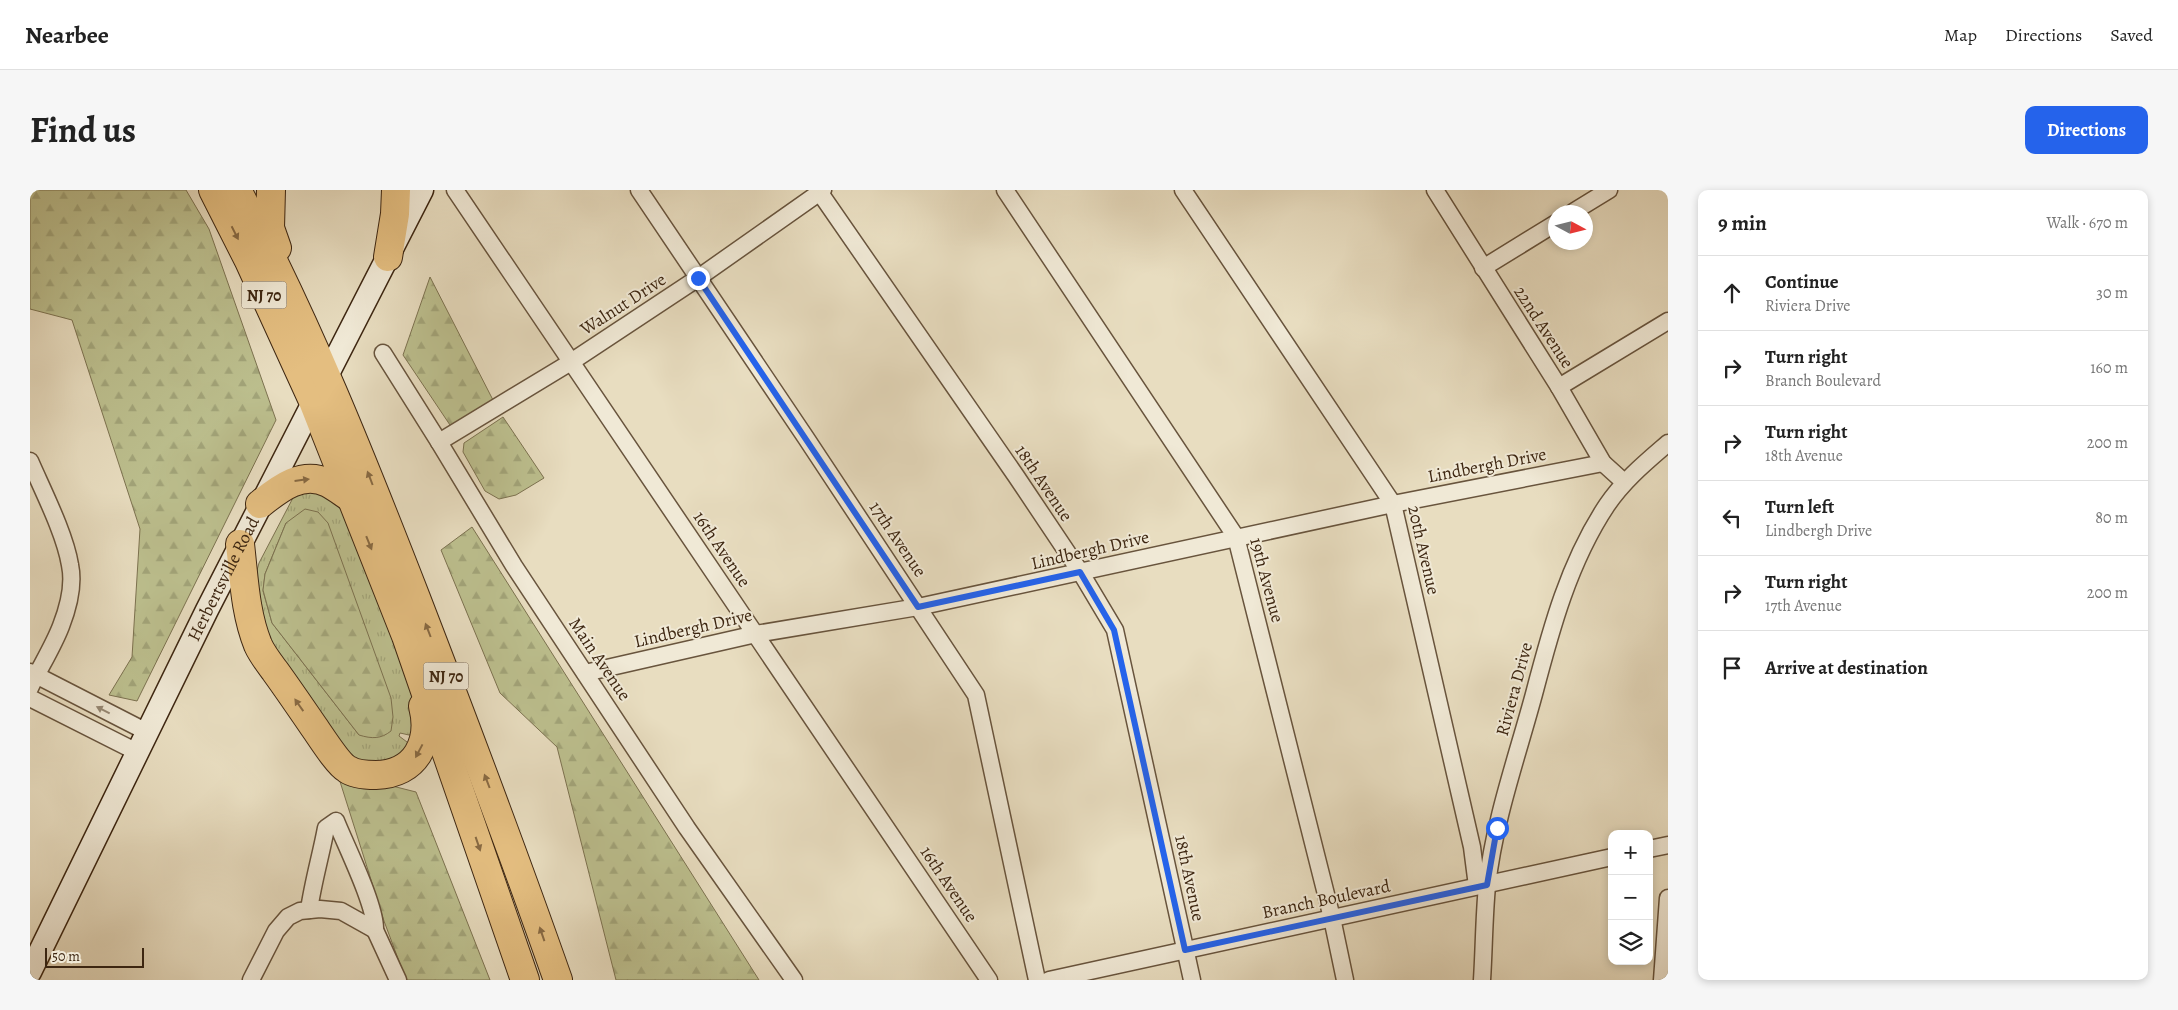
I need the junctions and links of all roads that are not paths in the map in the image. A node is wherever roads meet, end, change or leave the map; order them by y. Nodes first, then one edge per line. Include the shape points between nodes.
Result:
1 (213, 190) edge
2 (236, 190) edge
3 (271, 190) edge
4 (396, 190) edge
5 (422, 190) edge
6 (455, 190) edge
7 (639, 190) edge
8 (1005, 190) edge
9 (1183, 190) edge
10 (1435, 190) edge
11 (1609, 190) edge
12 (820, 191) edge
13 (1584, 205) edge
14 (1548, 228) edge
15 (388, 257) junction
16 (1482, 268) junction
17 (698, 278) junction
18 (1668, 321) edge
19 (307, 334) junction
20 (383, 353) dead end
21 (571, 362) junction
22 (327, 374) junction
23 (1559, 387) junction
24 (313, 401) junction
25 (440, 442) junction
26 (1668, 443) edge
27 (30, 461) edge
28 (1603, 463) junction
29 (1624, 482) junction
30 (351, 498) junction
31 (260, 504) junction
32 (1393, 504) junction
33 (1236, 537) junction
34 (240, 544) junction
35 (1080, 572) junction
36 (918, 607) junction
37 (756, 634) junction
38 (406, 636) junction
39 (585, 673) junction
40 (32, 678) edge
41 (30, 698) edge
42 (142, 742) junction
43 (1668, 845) edge
44 (1653, 848) edge
45 (1608, 858) edge
46 (1482, 886) junction
47 (1668, 898) edge
48 (309, 910) junction
49 (1332, 918) junction
50 (375, 930) junction
51 (1185, 950) junction
52 (30, 972) edge
53 (251, 980) edge
54 (398, 980) edge
55 (526, 980) edge
56 (558, 980) edge
57 (794, 980) edge
58 (989, 980) edge
59 (1037, 980) edge
60 (1048, 980) edge
61 (1192, 980) edge
62 (1345, 980) edge
63 (1482, 980) edge
64 (1662, 980) edge

1 -> 24 highway, NJ 70
2 - 19 highway, NJ 70
3 - 19 highway via 270,228
4 - 15 highway
5 - 15 main road, Herbertsville Road
6 - 21 street, 16th Avenue
7 - 17 street, 17th Avenue
8 - 33 street, 19th Avenue
9 - 32 street, 20th Avenue
10 - 16 street, 22nd Avenue
11 - 13 street
12 - 17 street, Walnut Drive
12 - 35 street, 18th Avenue
14 - 16 street
15 - 22 main road, Herbertsville Road
16 - 23 street, 22nd Avenue
17 - 21 street, Walnut Drive
17 - 36 street, 17th Avenue
18 - 23 street
19 - 22 highway, NJ 70
20 - 25 street, Main Avenue
21 - 25 street, Walnut Drive
21 - 37 street, 16th Avenue
22 - 24 main road, Herbertsville Road
56 -> 22 highway, NJ 70 via 503,823
23 - 28 street, 22nd Avenue
24 - 30 highway, NJ 70
24 - 31 main road, Herbertsville Road
25 - 39 street, Main Avenue via 514,566
26 - 29 street, Riviera Drive
27 - 40 street via 62,538 71,581 61,627
28 - 29 street, 22nd Avenue
28 - 32 street, Lindbergh Drive
29 - 46 street, Riviera Drive via 1588,536 1567,582 1549,637
31 -> 30 highway via 281,487 294,481 312,479 326,482
30 -> 38 highway, NJ 70
31 - 34 main road, Herbertsville Road
32 - 33 street, Lindbergh Drive
32 - 46 street, 20th Avenue
33 - 35 street, Lindbergh Drive
33 - 49 street, 19th Avenue
38 -> 34 highway via 426,715 422,748 407,766 390,774 368,776 346,769 259,647 245,595
34 - 42 main road, Herbertsville Road
35 - 36 street, Lindbergh Drive
35 - 51 street, 18th Avenue via 1114,630
36 - 37 street, Lindbergh Drive
36 - 59 street, 17th Avenue via 976,695
37 - 39 street, Lindbergh Drive
37 - 58 street, 16th Avenue
38 -> 55 highway, NJ 70
39 - 57 street, Main Avenue
42 -> 40 street
41 - 42 street
42 - 52 main road, Herbertsville Road
43 - 44 street
45 - 46 street, Branch Boulevard
46 - 49 street, Branch Boulevard
46 - 63 street, Riviera Drive
47 - 64 street
48 - 50 street via 341,911
48 - 50 street via 314,876 331,824 368,898
48 - 53 street via 288,917 276,931
49 - 51 street, Branch Boulevard
49 - 62 street, 19th Avenue
50 - 54 street
51 - 60 street, Branch Boulevard
51 - 61 street, 18th Avenue

